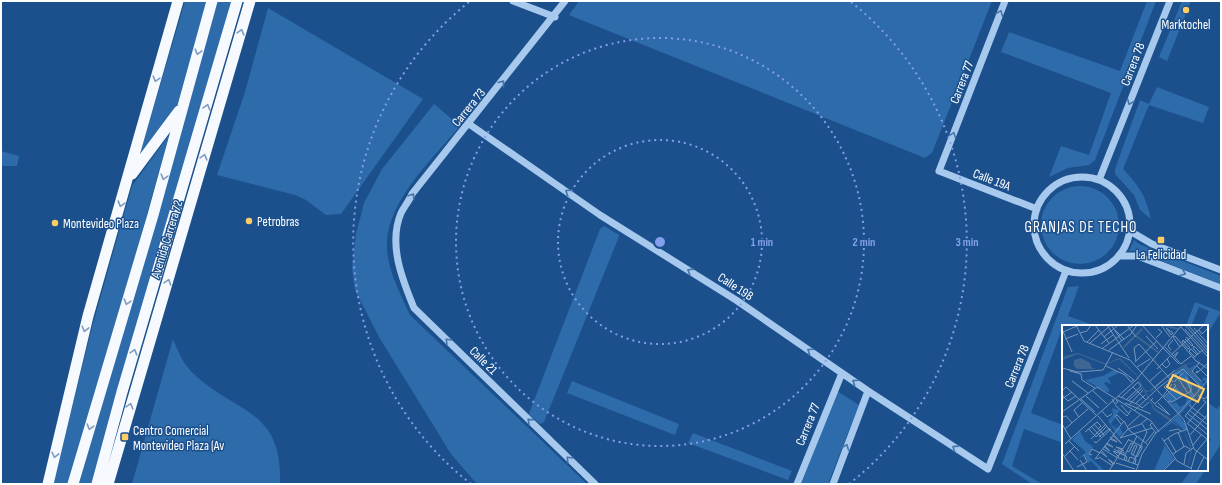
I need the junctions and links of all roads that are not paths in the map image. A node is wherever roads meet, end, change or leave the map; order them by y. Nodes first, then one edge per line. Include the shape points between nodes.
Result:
1 (178, 1) edge
2 (212, 1) edge
3 (237, 1) edge
4 (250, 1) edge
5 (513, 1) edge
6 (565, 1) edge
7 (1004, 1) edge
8 (1170, 1) edge
9 (555, 16) junction
10 (183, 106) junction
11 (469, 124) junction
12 (939, 171) joint
13 (128, 179) junction
14 (1099, 180) junction
15 (1037, 209) junction
16 (396, 231) joint
17 (1130, 231) junction
18 (1119, 256) junction
19 (1221, 270) edge
20 (1066, 271) junction
21 (1221, 288) edge
22 (842, 374) junction
23 (868, 391) junction
24 (123, 429) junction
25 (108, 442) junction
26 (988, 469) joint
27 (48, 484) edge
28 (73, 484) edge
29 (97, 484) edge
30 (108, 484) edge
31 (595, 484) edge
32 (796, 484) edge
33 (832, 484) edge

1 -> 13 highway
2 -> 10 highway, Avenida Carrera 72
25 -> 3 highway, Avenida Carrera 72
24 -> 4 highway, Avenida Carrera 72
5 - 9 street
6 - 9 street, Carrera 73
12 -> 7 street, Carrera 77
8 -> 14 street, Carrera 78
11 -> 9 street, Carrera 73
10 - 13 highway
10 -> 28 highway, Avenida Carrera 72
16 -> 11 street, Carrera 73 via 401,213 412,194
22 -> 11 street, Calle 19B via 736,300 600,214
12 - 15 street, Calle 19A
13 -> 27 highway via 88,316
14 - 15 street via 1078,178 1062,182 1048,191
14 - 17 street via 1120,195 1130,219
15 - 20 street via 1034,234 1038,246 1045,257
31 -> 16 street, Calle 21 via 414,308 402,281
17 - 18 street
17 - 19 street via 1152,244
18 - 20 street via 1108,266 1095,272
18 -> 21 street via 1143,258
20 - 26 street, Carrera 78
23 -> 22 street, Calle 19B
22 - 32 street, Carrera 77
26 -> 23 street, Calle 19B
33 -> 23 street
24 - 25 highway
24 - 30 highway, Avenida Carrera 72
25 - 29 highway, Avenida Carrera 72

